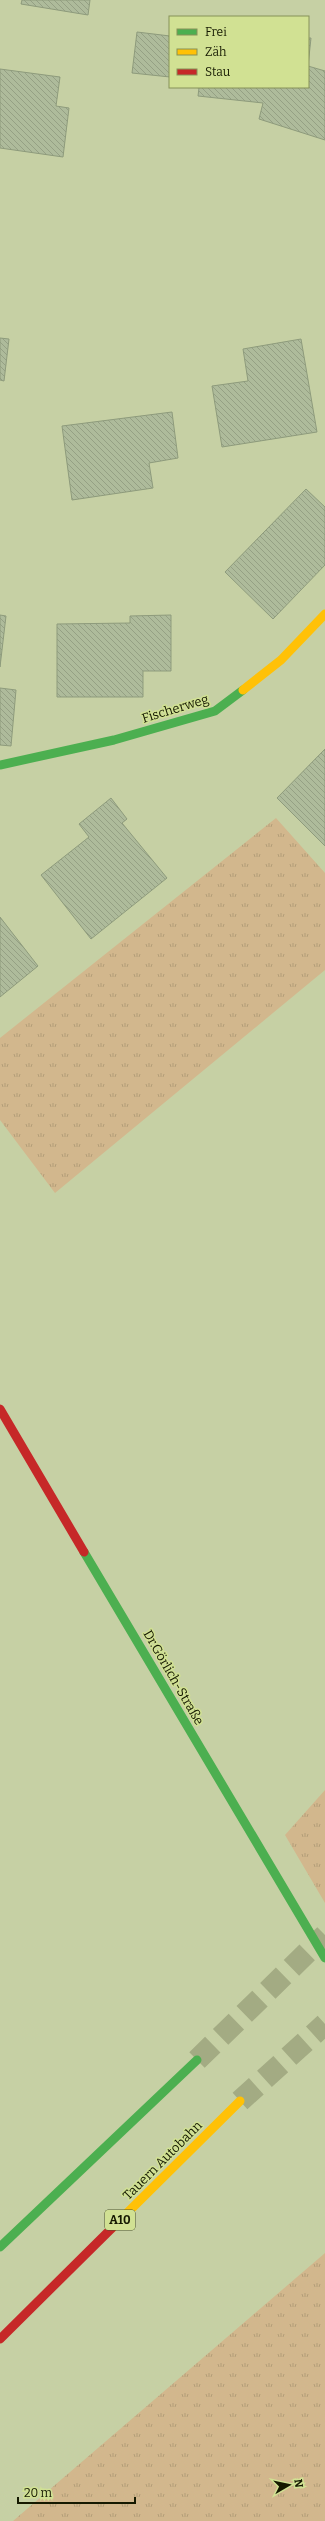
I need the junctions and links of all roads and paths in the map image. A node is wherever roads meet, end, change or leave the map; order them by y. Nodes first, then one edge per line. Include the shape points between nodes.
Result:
1 (325, 614) edge
2 (0, 765) edge
3 (0, 1409) edge
4 (325, 1958) edge
5 (197, 2060) tunnel mouth
6 (240, 2101) tunnel mouth
7 (0, 2247) edge
8 (0, 2339) edge

1 - 2 main road, Fischerweg via 281,660 215,711 114,740
3 - 4 main road, Dr.Görlich-Straße
5 - 7 main road
6 - 8 main road, Tauern Autobahn / A10

